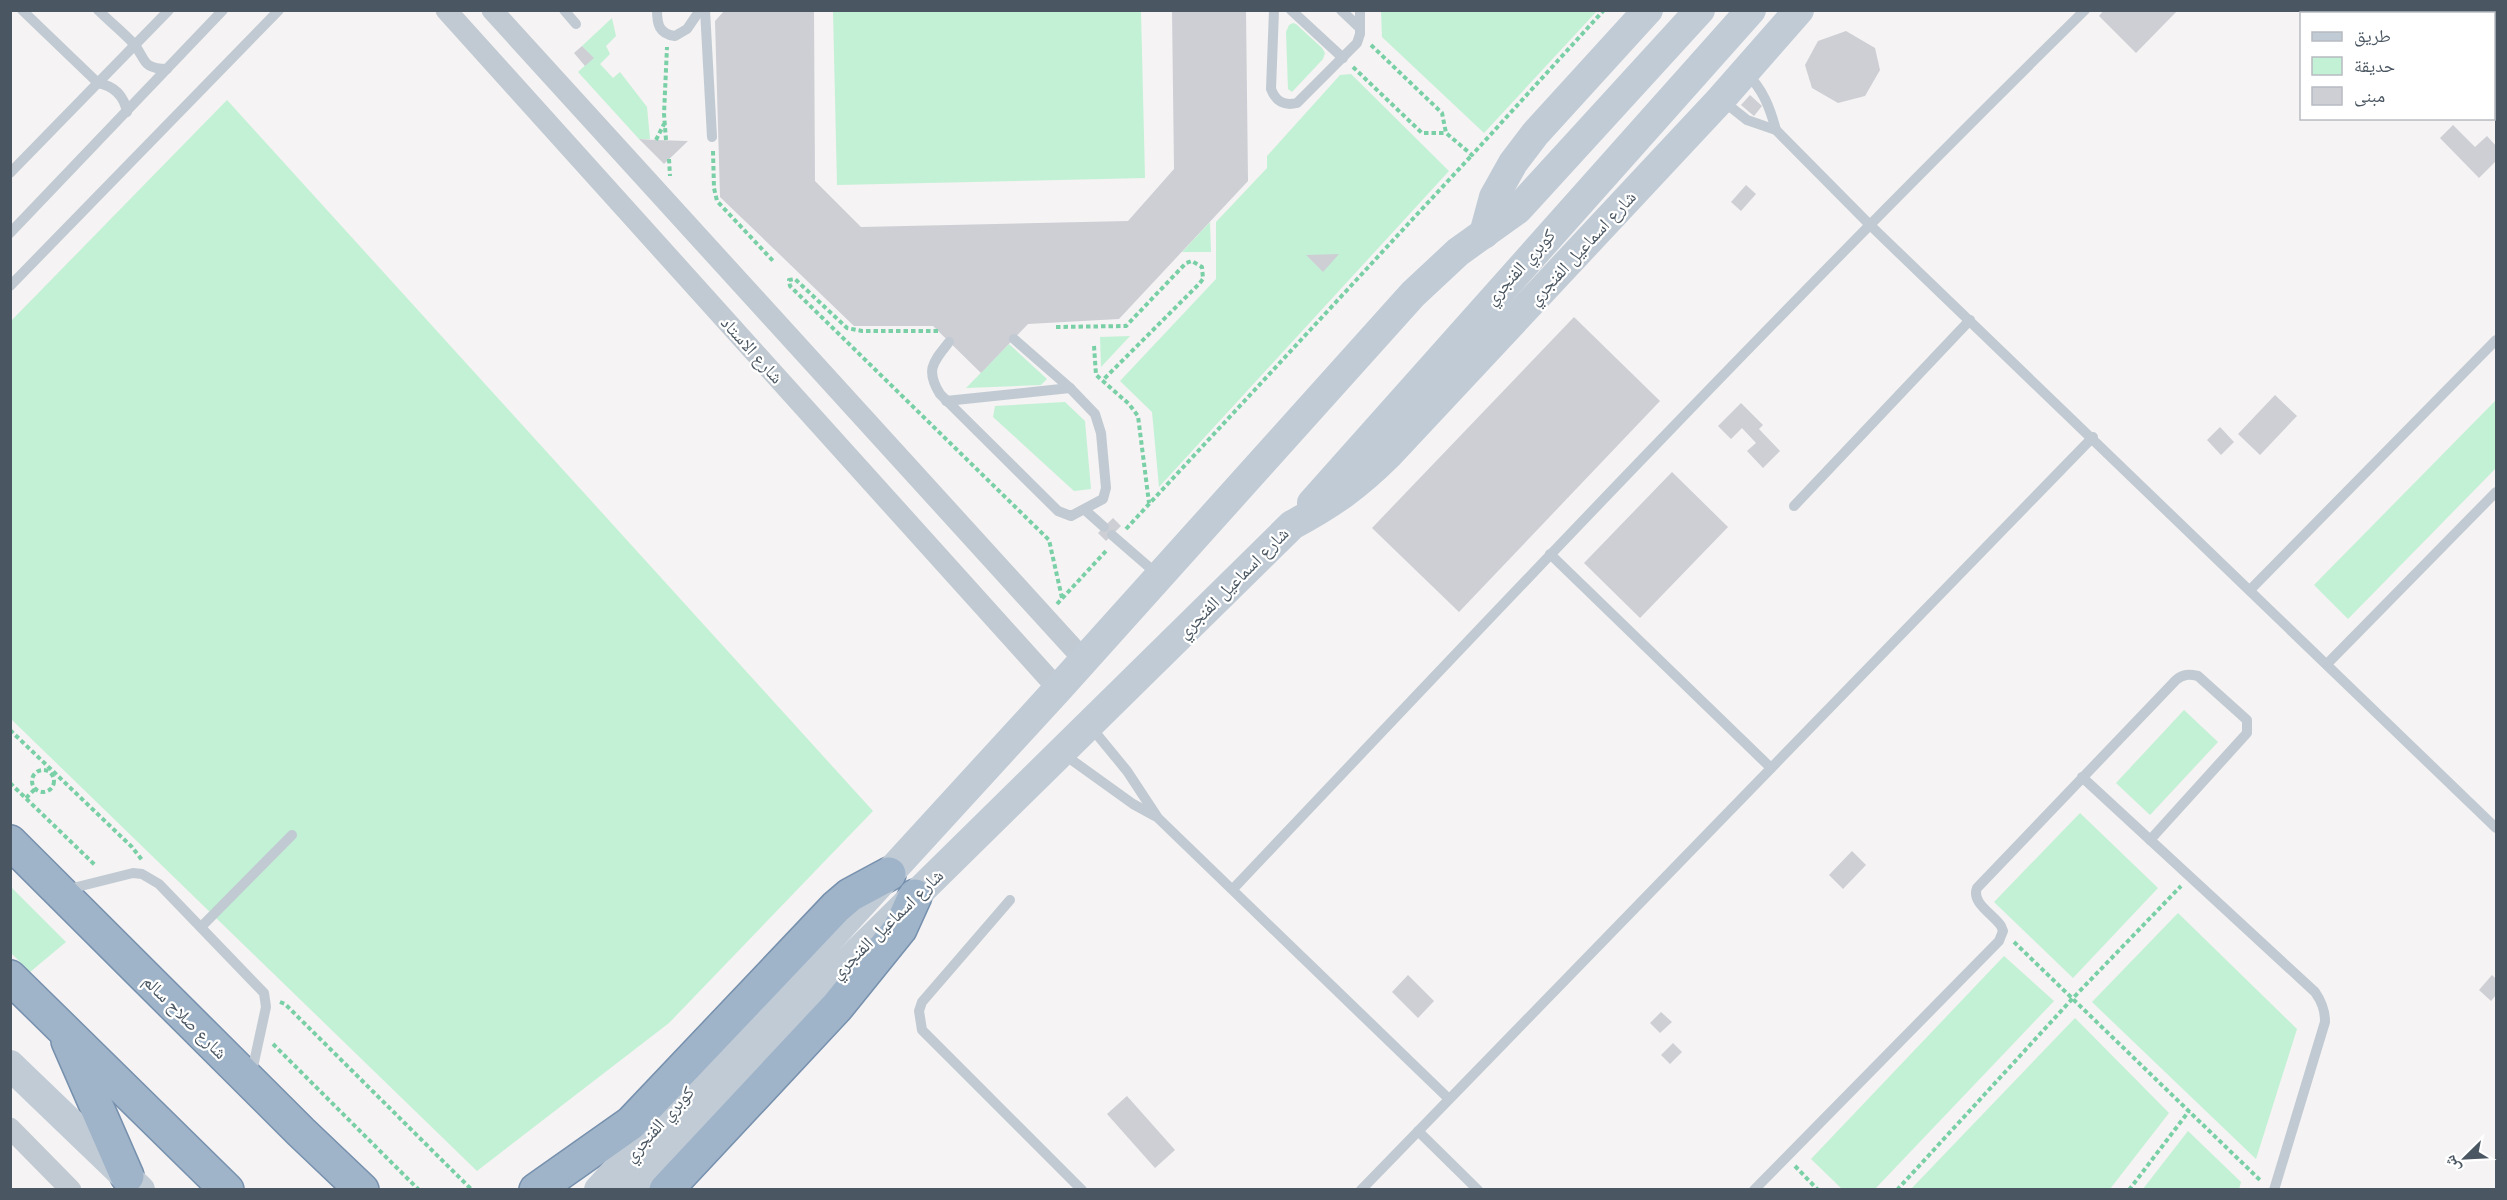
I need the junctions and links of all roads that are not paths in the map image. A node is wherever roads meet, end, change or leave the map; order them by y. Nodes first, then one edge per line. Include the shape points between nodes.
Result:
1 (22, 10) edge
2 (169, 10) edge
3 (223, 10) edge
4 (279, 10) edge
5 (446, 10) edge
6 (492, 10) edge
7 (564, 10) edge
8 (700, 10) edge
9 (705, 10) edge
10 (1274, 10) edge
11 (1291, 10) edge
12 (1341, 10) edge
13 (1360, 10) edge
14 (1648, 10) edge
15 (1700, 10) edge
16 (1750, 10) edge
17 (1799, 10) edge
18 (2085, 10) edge
19 (101, 12) edge
20 (657, 14) edge
21 (576, 24) dead end
22 (1360, 28) junction
23 (135, 45) junction
24 (1343, 58) junction
25 (167, 69) junction
26 (1745, 72) junction
27 (98, 83) junction
28 (1721, 99) junction
29 (127, 112) junction
30 (1776, 130) junction
31 (712, 137) road end
32 (10, 173) edge
33 (1871, 226) junction
34 (10, 233) edge
35 (1485, 234) junction
36 (10, 286) edge
37 (1970, 320) junction
38 (1014, 339) dead end
39 (2496, 339) edge
40 (949, 342) dead end
41 (1070, 388) junction
42 (946, 401) junction
43 (2092, 437) junction
44 (2496, 492) edge
45 (1794, 506) dead end
46 (1085, 510) junction
47 (1292, 525) junction
48 (1104, 527) dead end
49 (1115, 537) road end
50 (1550, 554) junction
51 (1158, 575) junction
52 (2250, 590) junction
53 (1084, 660) junction
54 (2327, 664) junction
55 (1058, 689) junction
56 (1089, 726) junction
57 (1062, 753) junction
58 (1771, 768) junction
59 (2082, 777) junction
60 (1158, 818) junction
61 (2496, 828) edge
62 (292, 835) dead end
63 (2150, 840) junction
64 (10, 842) edge
65 (889, 874) junction
66 (1233, 889) junction
67 (61, 891) junction
68 (915, 896) junction
69 (1010, 900) dead end
70 (201, 927) junction
71 (10, 977) edge
72 (61, 1025) junction
73 (10, 1065) edge
74 (726, 1066) junction
75 (250, 1082) junction
76 (1449, 1099) junction
77 (631, 1123) junction
78 (10, 1128) edge
79 (1418, 1131) junction
80 (133, 1183) edge
81 (71, 1190) edge
82 (227, 1190) edge
83 (363, 1190) edge
84 (536, 1190) edge
85 (572, 1190) edge
86 (599, 1190) edge
87 (629, 1190) edge
88 (666, 1190) edge
89 (1082, 1190) edge
90 (1361, 1190) edge
91 (1479, 1190) edge
92 (1754, 1190) edge
93 (2274, 1190) edge

1 - 27 lane
2 - 23 lane
3 - 25 lane
4 - 36 lane
5 - 55 street, شارع الاستاد
6 - 53 street, شارع الاستاد
7 - 21 lane
8 - 20 lane via 687,29 675,36 661,30
9 - 31 lane
10 - 24 lane via 1271,89 1281,103 1297,103
11 - 24 lane
12 - 22 lane
13 - 22 lane
14 - 35 main road via 1513,163 1494,197
15 - 35 main road via 1540,187
16 - 47 main road, كوبري الفنجري
17 - 26 main road, شارع اسماعيل الفنجري
18 - 33 lane
19 - 23 lane
22 - 24 lane via 1357,43
23 - 25 lane via 146,63
23 - 27 lane
25 - 29 lane
26 - 28 main road, شارع اسماعيل الفنجري
26 - 30 lane via 1757,83
27 - 29 lane via 118,92
27 - 32 lane
28 - 30 lane via 1747,120
28 - 47 main road, شارع اسماعيل الفنجري via 1359,484
29 - 34 lane
30 - 33 lane
33 - 37 lane
33 - 50 lane
35 - 51 main road, شارع اسماعيل الفنجري via 1458,252 1413,294
37 - 43 lane
37 - 45 lane
38 - 41 lane
39 - 52 lane
40 - 42 lane via 932,369 935,386
41 - 42 lane
41 - 46 lane via 1095,414 1101,433 1105,493 1100,502
42 - 46 lane via 1058,511 1071,516
43 - 52 lane
43 - 58 lane
44 - 54 lane
46 - 48 lane
47 - 56 main road, شارع اسماعيل الفنجري
49 - 51 lane
50 - 58 lane
50 - 66 lane
51 - 53 main road, شارع اسماعيل الفنجري
52 - 54 lane
53 - 55 main road, شارع اسماعيل الفنجري
54 - 61 lane
55 - 65 main road, شارع اسماعيل الفنجري
56 - 57 main road, شارع اسماعيل الفنجري
56 - 60 lane
57 - 60 lane
57 - 68 main road, شارع اسماعيل الفنجري
58 - 76 lane
59 - 63 lane
59 - 63 lane via 2182,675 2198,676 2247,720 2243,740
59 - 92 lane via 1977,888 1977,901 2003,931 1999,941
60 - 66 lane
62 - 70 lane
63 - 93 lane via 2315,992 2325,1012
64 - 67 highway, شارع صلاح سالم
65 - 74 main road, شارع اسماعيل الفنجري
65 - 77 highway via 850,895 836,908
66 - 76 lane
67 - 70 lane via 133,873 152,879
67 - 75 highway, شارع صلاح سالم
68 - 74 main road, شارع اسماعيل الفنجري
68 - 88 highway via 900,929 837,1007
69 - 89 lane via 922,1002 919,1021 922,1030
70 - 75 lane via 261,987 266,1000
71 - 72 highway
72 - 80 highway
72 - 82 highway
73 - 80 main road
74 - 86 main road, كوبري الفنجري
74 - 87 main road, كوبري الفنجري
75 - 83 highway, شارع صلاح سالم
76 - 79 lane
77 - 84 highway
77 - 85 highway
78 - 81 street
79 - 90 lane
79 - 91 lane

